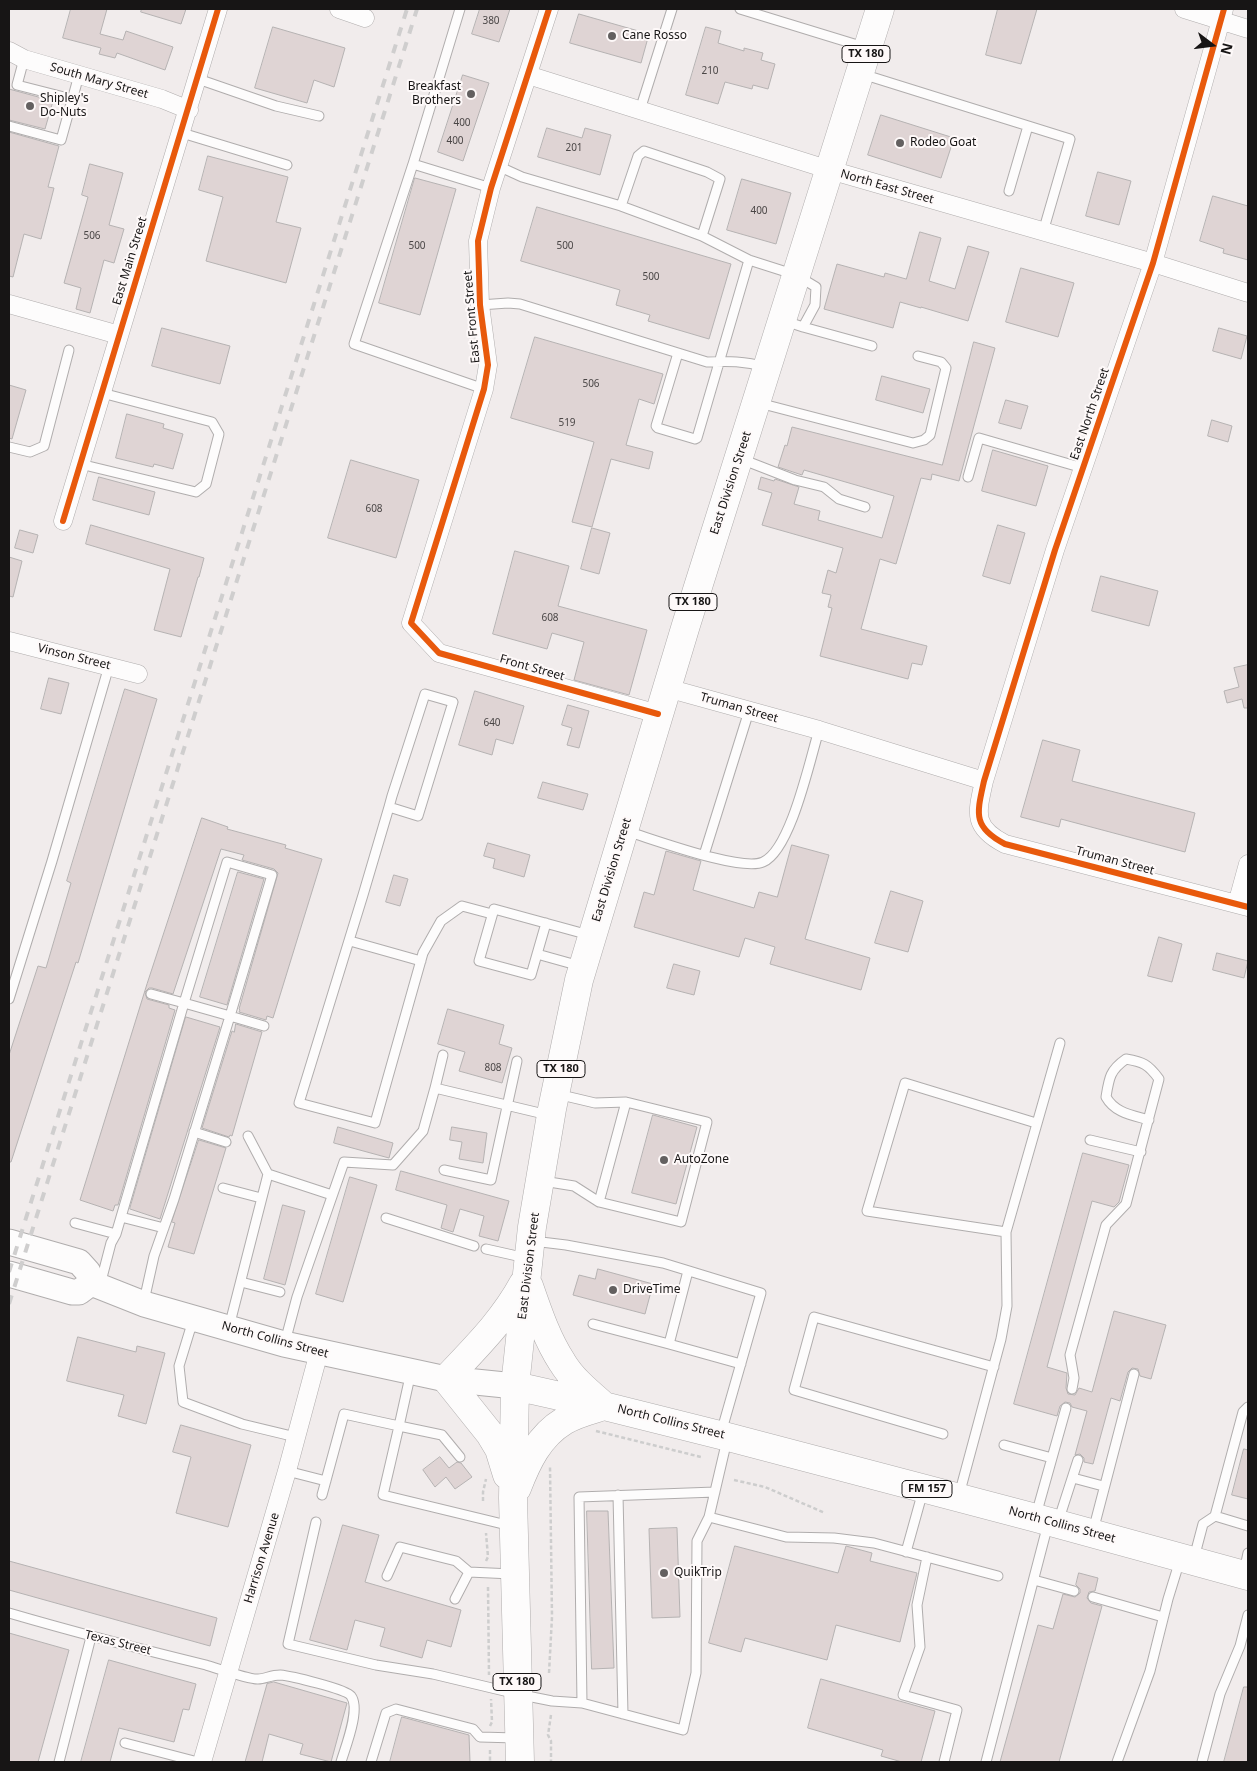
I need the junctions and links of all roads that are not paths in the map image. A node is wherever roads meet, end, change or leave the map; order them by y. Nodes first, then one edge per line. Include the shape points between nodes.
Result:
1 (218, 9) edge
2 (338, 9) edge
3 (460, 9) edge
4 (549, 9) edge
5 (672, 9) edge
6 (740, 9) edge
7 (880, 9) edge
8 (1184, 9) edge
9 (1222, 15) edge
10 (365, 18) dead end
11 (1248, 29) edge
12 (16, 55) edge
13 (864, 61) junction
14 (78, 75) junction
15 (528, 75) junction
16 (198, 79) junction
17 (72, 99) junction
18 (189, 110) junction
19 (640, 110) junction
20 (319, 116) dead end
21 (9, 126) edge
22 (1028, 126) junction
23 (182, 133) junction
24 (413, 164) junction
25 (287, 165) dead end
26 (498, 166) junction
27 (830, 170) junction
28 (491, 188) junction
29 (1009, 191) dead end
30 (621, 206) junction
31 (1043, 232) junction
32 (702, 236) junction
33 (750, 260) junction
34 (1153, 263) junction
35 (796, 276) junction
36 (1248, 293) edge
37 (9, 304) edge
38 (480, 305) junction
39 (793, 324) junction
40 (119, 335) junction
41 (872, 346) dead end
42 (69, 350) dead end
43 (678, 353) junction
44 (918, 356) dead end
45 (719, 361) junction
46 (767, 368) junction
47 (484, 389) junction
48 (102, 393) junction
49 (756, 403) junction
50 (9, 447) edge
51 (739, 458) junction
52 (80, 464) junction
53 (1083, 468) junction
54 (968, 477) dead end
55 (865, 507) dead end
56 (63, 521) dead end
57 (411, 623) joint
58 (9, 641) edge
59 (109, 666) junction
60 (138, 674) dead end
61 (667, 688) junction
62 (749, 711) junction
63 (658, 714) junction
64 (819, 730) junction
65 (984, 781) junction
66 (389, 807) junction
67 (982, 826) joint
68 (624, 830) junction
69 (704, 855) junction
70 (1248, 864) edge
71 (1243, 906) edge
72 (492, 914) junction
73 (546, 923) junction
74 (592, 936) junction
75 (350, 941) junction
76 (537, 954) junction
77 (421, 961) junction
78 (583, 966) junction
79 (151, 994) dead end
80 (9, 999) edge
81 (184, 1003) junction
82 (230, 1016) junction
83 (264, 1026) dead end
84 (1060, 1044) dead end
85 (443, 1055) dead end
86 (517, 1061) dead end
87 (435, 1088) junction
88 (626, 1102) junction
89 (507, 1105) junction
90 (553, 1105) junction
91 (1149, 1120) junction
92 (1036, 1123) junction
93 (194, 1132) junction
94 (248, 1136) dead end
95 (1090, 1140) dead end
96 (226, 1142) dead end
97 (1140, 1152) junction
98 (444, 1170) dead end
99 (268, 1174) junction
100 (540, 1180) junction
101 (223, 1188) dead end
102 (332, 1195) junction
103 (262, 1198) junction
104 (599, 1202) junction
105 (121, 1217) junction
106 (386, 1218) dead end
107 (75, 1222) dead end
108 (164, 1228) junction
109 (1006, 1232) junction
110 (116, 1234) junction
111 (17, 1245) edge
112 (474, 1246) dead end
113 (486, 1249) dead end
114 (529, 1259) junction
115 (688, 1271) junction
116 (13, 1275) edge
117 (241, 1282) junction
118 (95, 1284) junction
119 (280, 1292) dead end
120 (144, 1304) junction
121 (198, 1319) junction
122 (593, 1324) dead end
123 (229, 1329) junction
124 (284, 1344) junction
125 (669, 1344) junction
126 (318, 1352) junction
127 (741, 1364) junction
128 (994, 1366) junction
129 (411, 1372) junction
130 (1134, 1374) dead end
131 (446, 1379) junction
132 (515, 1386) junction
133 (1072, 1388) dead end
134 (604, 1406) junction
135 (1248, 1407) edge
136 (1066, 1408) dead end
137 (399, 1426) junction
138 (943, 1434) dead end
139 (724, 1436) junction
140 (296, 1437) junction
141 (1004, 1445) dead end
142 (460, 1457) dead end
143 (1052, 1458) junction
144 (1078, 1460) dead end
145 (287, 1471) junction
146 (1073, 1478) junction
147 (326, 1481) junction
148 (1103, 1486) junction
149 (923, 1488) junction
150 (715, 1492) junction
151 (322, 1495) dead end
152 (618, 1495) junction
153 (513, 1498) junction
154 (958, 1498) junction
155 (1215, 1516) junction
156 (709, 1517) junction
157 (1047, 1521) junction
158 (316, 1522) dead end
159 (1248, 1526) edge
160 (514, 1527) junction
161 (1092, 1534) junction
162 (906, 1552) junction
163 (927, 1557) junction
164 (1187, 1560) junction
165 (1246, 1568) edge
166 (469, 1572) junction
167 (515, 1574) junction
168 (387, 1576) dead end
169 (998, 1576) dead end
170 (1034, 1580) junction
171 (1074, 1591) dead end
172 (1093, 1597) dead end
173 (454, 1599) dead end
174 (9, 1612) edge
175 (1248, 1615) edge
176 (1163, 1617) junction
177 (91, 1637) junction
178 (228, 1670) junction
179 (517, 1694) junction
180 (582, 1703) junction
181 (623, 1714) junction
182 (125, 1743) dead end
183 (519, 1750) edge
184 (59, 1762) edge
185 (198, 1762) edge
186 (202, 1762) edge
187 (341, 1762) edge
188 (371, 1762) edge
189 (944, 1762) edge
190 (986, 1762) edge
191 (1118, 1762) edge
192 (1202, 1762) edge

1 - 16 street, East Main Street
2 - 10 street
3 - 24 lane
4 - 15 street, East Front Street
5 - 19 lane
6 - 13 lane
7 - 13 main road, East Division Street / TX 180
8 - 9 street
9 - 11 street
9 - 34 street, East North Street
12 - 14 street, South Mary Street
12 - 17 lane via 17,85
13 - 22 lane
13 - 27 main road, East Division Street / TX 180
14 - 17 lane
14 - 18 street, South Mary Street
15 - 19 street, North East Street
15 - 26 street, East Front Street
16 - 18 street, East Main Street
16 - 20 lane via 276,106
17 - 21 lane via 61,140
18 - 23 street, East Main Street
19 - 27 street, North East Street
22 - 29 lane
22 - 31 lane via 1070,139
23 - 25 lane
23 - 40 street, East Main Street
24 - 28 lane
24 - 47 lane via 354,344
26 - 28 street, East Front Street
26 - 30 lane via 522,177
27 - 31 street, North East Street
27 - 35 main road, East Division Street / TX 180
28 - 38 street, East Front Street via 478,241
30 - 32 lane
30 - 32 lane via 638,156 644,151 707,172 720,179
31 - 34 street, North East Street
32 - 33 lane
33 - 35 lane
33 - 45 lane
34 - 36 street, North East Street
34 - 53 street, East North Street
35 - 39 main road, East Division Street / TX 180
37 - 40 street
38 - 43 lane via 520,304
38 - 47 street, East Front Street via 488,365
39 - 41 lane
39 - 46 main road, East Division Street / TX 180
40 - 48 street, East Main Street
42 - 50 lane via 44,446 30,452
43 - 45 lane via 707,362
43 - 45 lane via 656,426 692,439 697,438
44 - 49 lane via 941,362 946,368 930,435 924,440 913,443
45 - 46 lane via 748,362
46 - 49 main road, East Division Street / TX 180
47 - 57 street, East Front Street
48 - 52 street, East Main Street
48 - 52 lane via 212,422 219,434 206,484 196,492
49 - 51 main road, East Division Street / TX 180
51 - 55 lane via 795,480 824,487 839,500
51 - 61 main road, East Division Street / TX 180
52 - 56 street, East Main Street
53 - 54 lane via 979,438
53 - 65 street, East North Street
57 - 63 street, Front Street via 439,653
58 - 59 street, Vinson Street
59 - 60 street, Vinson Street
59 - 80 lane
61 - 62 street, Truman Street
61 - 63 main road, East Division Street / TX 180
62 - 64 street, Truman Street
62 - 69 lane
63 - 68 main road, East Division Street / TX 180
64 - 65 street, Truman Street
64 - 69 lane via 791,824 777,850 764,862 748,865
65 - 67 street, East North Street via 978,808
66 - 66 lane via 425,694 453,702 418,816
66 - 75 lane
67 - 71 street, Truman Street via 991,837 1005,844
68 - 69 lane
68 - 74 main road, East Division Street / TX 180
70 - 71 street
72 - 73 lane via 494,909
72 - 76 lane via 479,961 531,975
72 - 77 lane via 462,906 441,921
73 - 74 lane
73 - 76 lane
74 - 78 main road, East Division Street / TX 180
75 - 77 lane
75 - 77 lane via 300,1103 376,1123
76 - 78 lane
78 - 90 main road, East Division Street / TX 180
79 - 81 lane
81 - 82 lane
81 - 82 lane via 227,862 272,874
81 - 105 lane
82 - 83 lane
82 - 93 lane
84 - 92 lane
85 - 87 lane
86 - 89 lane
87 - 89 lane
87 - 102 lane via 424,1131 393,1165 344,1162
88 - 90 lane
88 - 104 lane
88 - 104 lane via 707,1122 681,1222
89 - 90 lane
89 - 98 lane via 492,1180
90 - 100 main road, East Division Street / TX 180
91 - 91 lane via 1159,1079 1150,1066 1126,1059 1116,1066 1110,1077 1106,1097 1118,1110
91 - 97 lane
92 - 109 lane
92 - 109 lane via 905,1084 866,1211
93 - 96 lane
93 - 108 lane
94 - 99 lane
95 - 97 lane
97 - 133 lane via 1126,1204 1106,1225 1070,1355 1074,1378
99 - 102 lane
99 - 103 lane
100 - 104 lane via 574,1186
100 - 114 main road, East Division Street / TX 180
101 - 103 lane
102 - 124 lane
103 - 117 lane
105 - 108 lane
105 - 110 lane
106 - 112 lane
107 - 110 lane
108 - 120 lane via 154,1256
109 - 128 lane via 1006,1306
110 - 118 lane
111 - 118 main road via 79,1262
113 - 114 lane
114 - 115 lane via 566,1245 663,1263
114 - 131 main road via 511,1307
114 - 132 main road, East Division Street / TX 180
114 - 134 main road via 543,1325 562,1363 578,1383
115 - 125 lane
115 - 127 lane via 761,1293
116 - 118 main road via 72,1292
117 - 119 lane
117 - 123 lane
118 - 120 main road, North Collins Street
120 - 121 main road, North Collins Street
121 - 123 main road, North Collins Street
121 - 140 lane via 190,1330 179,1366 183,1402 242,1424
122 - 125 lane
123 - 124 main road, North Collins Street
124 - 126 main road, North Collins Street
125 - 127 lane
126 - 129 main road, North Collins Street
126 - 140 street, Harrison Avenue
127 - 139 lane
128 - 138 lane via 814,1317 794,1390
128 - 154 lane
129 - 131 main road, North Collins Street
129 - 137 lane
130 - 148 lane
131 - 132 main road, North Collins Street
131 - 153 main road via 482,1422 499,1449
132 - 134 main road, North Collins Street / FM 157
132 - 153 main road, East Division Street / TX 180
134 - 139 main road, North Collins Street / FM 157
134 - 153 main road via 564,1420 540,1442
135 - 155 lane via 1243,1412
136 - 143 lane
137 - 142 lane via 442,1435
137 - 147 lane via 344,1414
137 - 160 lane via 383,1495
139 - 149 main road, North Collins Street / FM 157
139 - 150 lane
140 - 145 street, Harrison Avenue
141 - 143 lane
143 - 157 lane
144 - 146 lane
145 - 147 lane
145 - 178 street, Harrison Avenue
146 - 148 lane
146 - 157 lane
147 - 151 lane
148 - 161 lane
149 - 154 main road, North Collins Street / FM 157
149 - 162 lane
150 - 152 lane
150 - 156 lane
152 - 180 lane via 579,1496
152 - 181 lane
153 - 160 main road, East Division Street / TX 180
154 - 157 main road, North Collins Street / FM 157
155 - 159 lane
155 - 164 lane via 1204,1524
156 - 162 lane via 786,1537 834,1538 874,1543
156 - 181 lane via 698,1541 696,1673 683,1730
157 - 161 main road, North Collins Street / FM 157
157 - 170 lane
158 - 179 lane via 288,1644
160 - 167 main road, East Division Street / TX 180
161 - 164 main road, North Collins Street / FM 157
162 - 163 lane
163 - 169 lane
163 - 189 lane via 918,1605 920,1647 903,1695 956,1710
164 - 165 main road, North Collins Street / FM 157
164 - 176 lane
166 - 167 lane
166 - 168 lane via 456,1561 400,1547
166 - 173 lane
167 - 179 main road, East Division Street / TX 180
170 - 171 lane
170 - 190 lane
172 - 176 lane
174 - 177 lane, Texas Street
175 - 192 lane via 1240,1646 1220,1694
176 - 191 lane via 1150,1671
177 - 178 lane, Texas Street
177 - 184 lane
178 - 186 street, Harrison Avenue
178 - 187 lane, Texas Street via 257,1680 281,1675 351,1695 354,1716
179 - 180 lane
179 - 183 main road, East Division Street / TX 180
180 - 181 lane
182 - 185 lane
183 - 188 lane via 480,1738 473,1729 396,1709 386,1712

